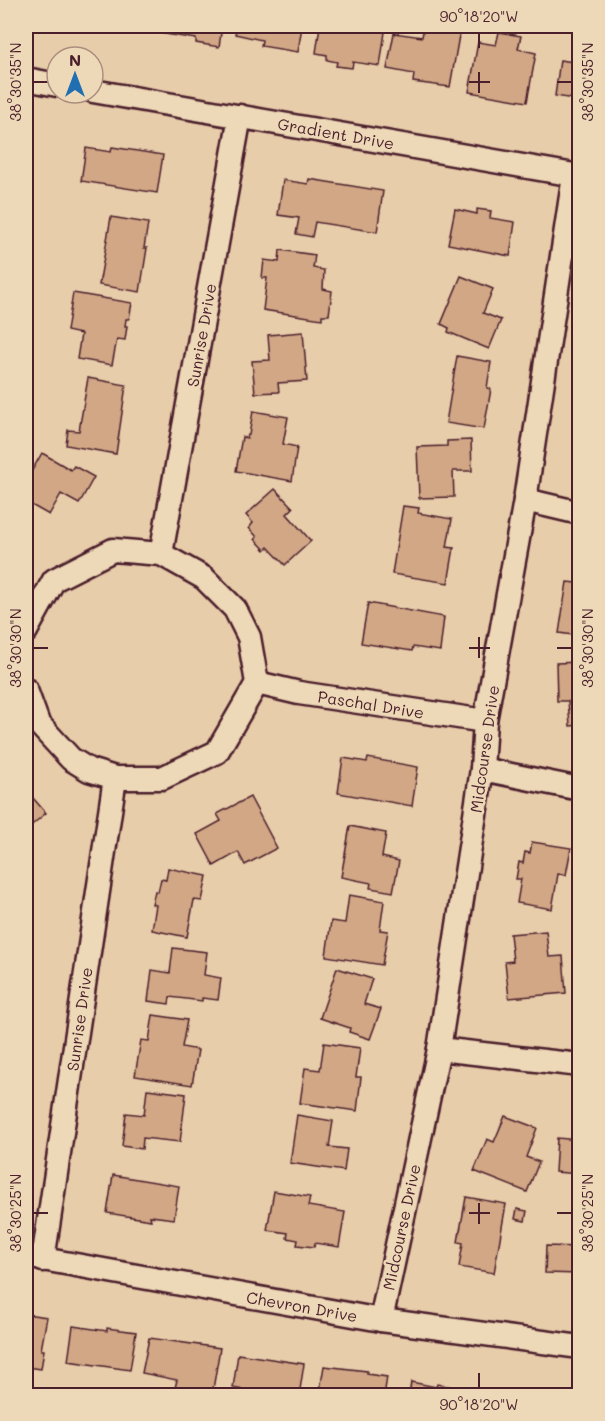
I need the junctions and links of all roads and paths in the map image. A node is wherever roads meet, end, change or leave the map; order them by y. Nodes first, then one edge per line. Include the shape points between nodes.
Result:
1 (26, 79) edge
2 (45, 83) edge
3 (105, 93) edge
4 (240, 116) junction
5 (577, 176) edge
6 (525, 500) junction
7 (579, 513) edge
8 (161, 554) junction
9 (26, 631) edge
10 (257, 684) junction
11 (26, 690) edge
12 (486, 721) junction
13 (482, 769) junction
14 (115, 778) junction
15 (579, 789) edge
16 (439, 1049) junction
17 (579, 1065) edge
18 (34, 1258) edge
19 (381, 1320) junction
20 (579, 1347) edge

1 - 2 street
3 - 4 street, Gradient Drive
4 - 5 street, Gradient Drive
4 - 8 street, Sunrise Drive
5 - 6 street, Midcourse Drive
6 - 7 street
6 - 12 street, Midcourse Drive
8 - 9 street via 113,550 54,580
8 - 10 street via 204,578 235,609 249,637
10 - 12 street, Paschal Drive
10 - 14 street via 217,752 162,778
11 - 14 street via 38,723 70,759
12 - 13 street, Midcourse Drive
13 - 15 street
13 - 16 street, Midcourse Drive
14 - 18 street, Sunrise Drive
16 - 17 street
16 - 19 street, Midcourse Drive
18 - 19 street, Chevron Drive
19 - 20 street, Chevron Drive

